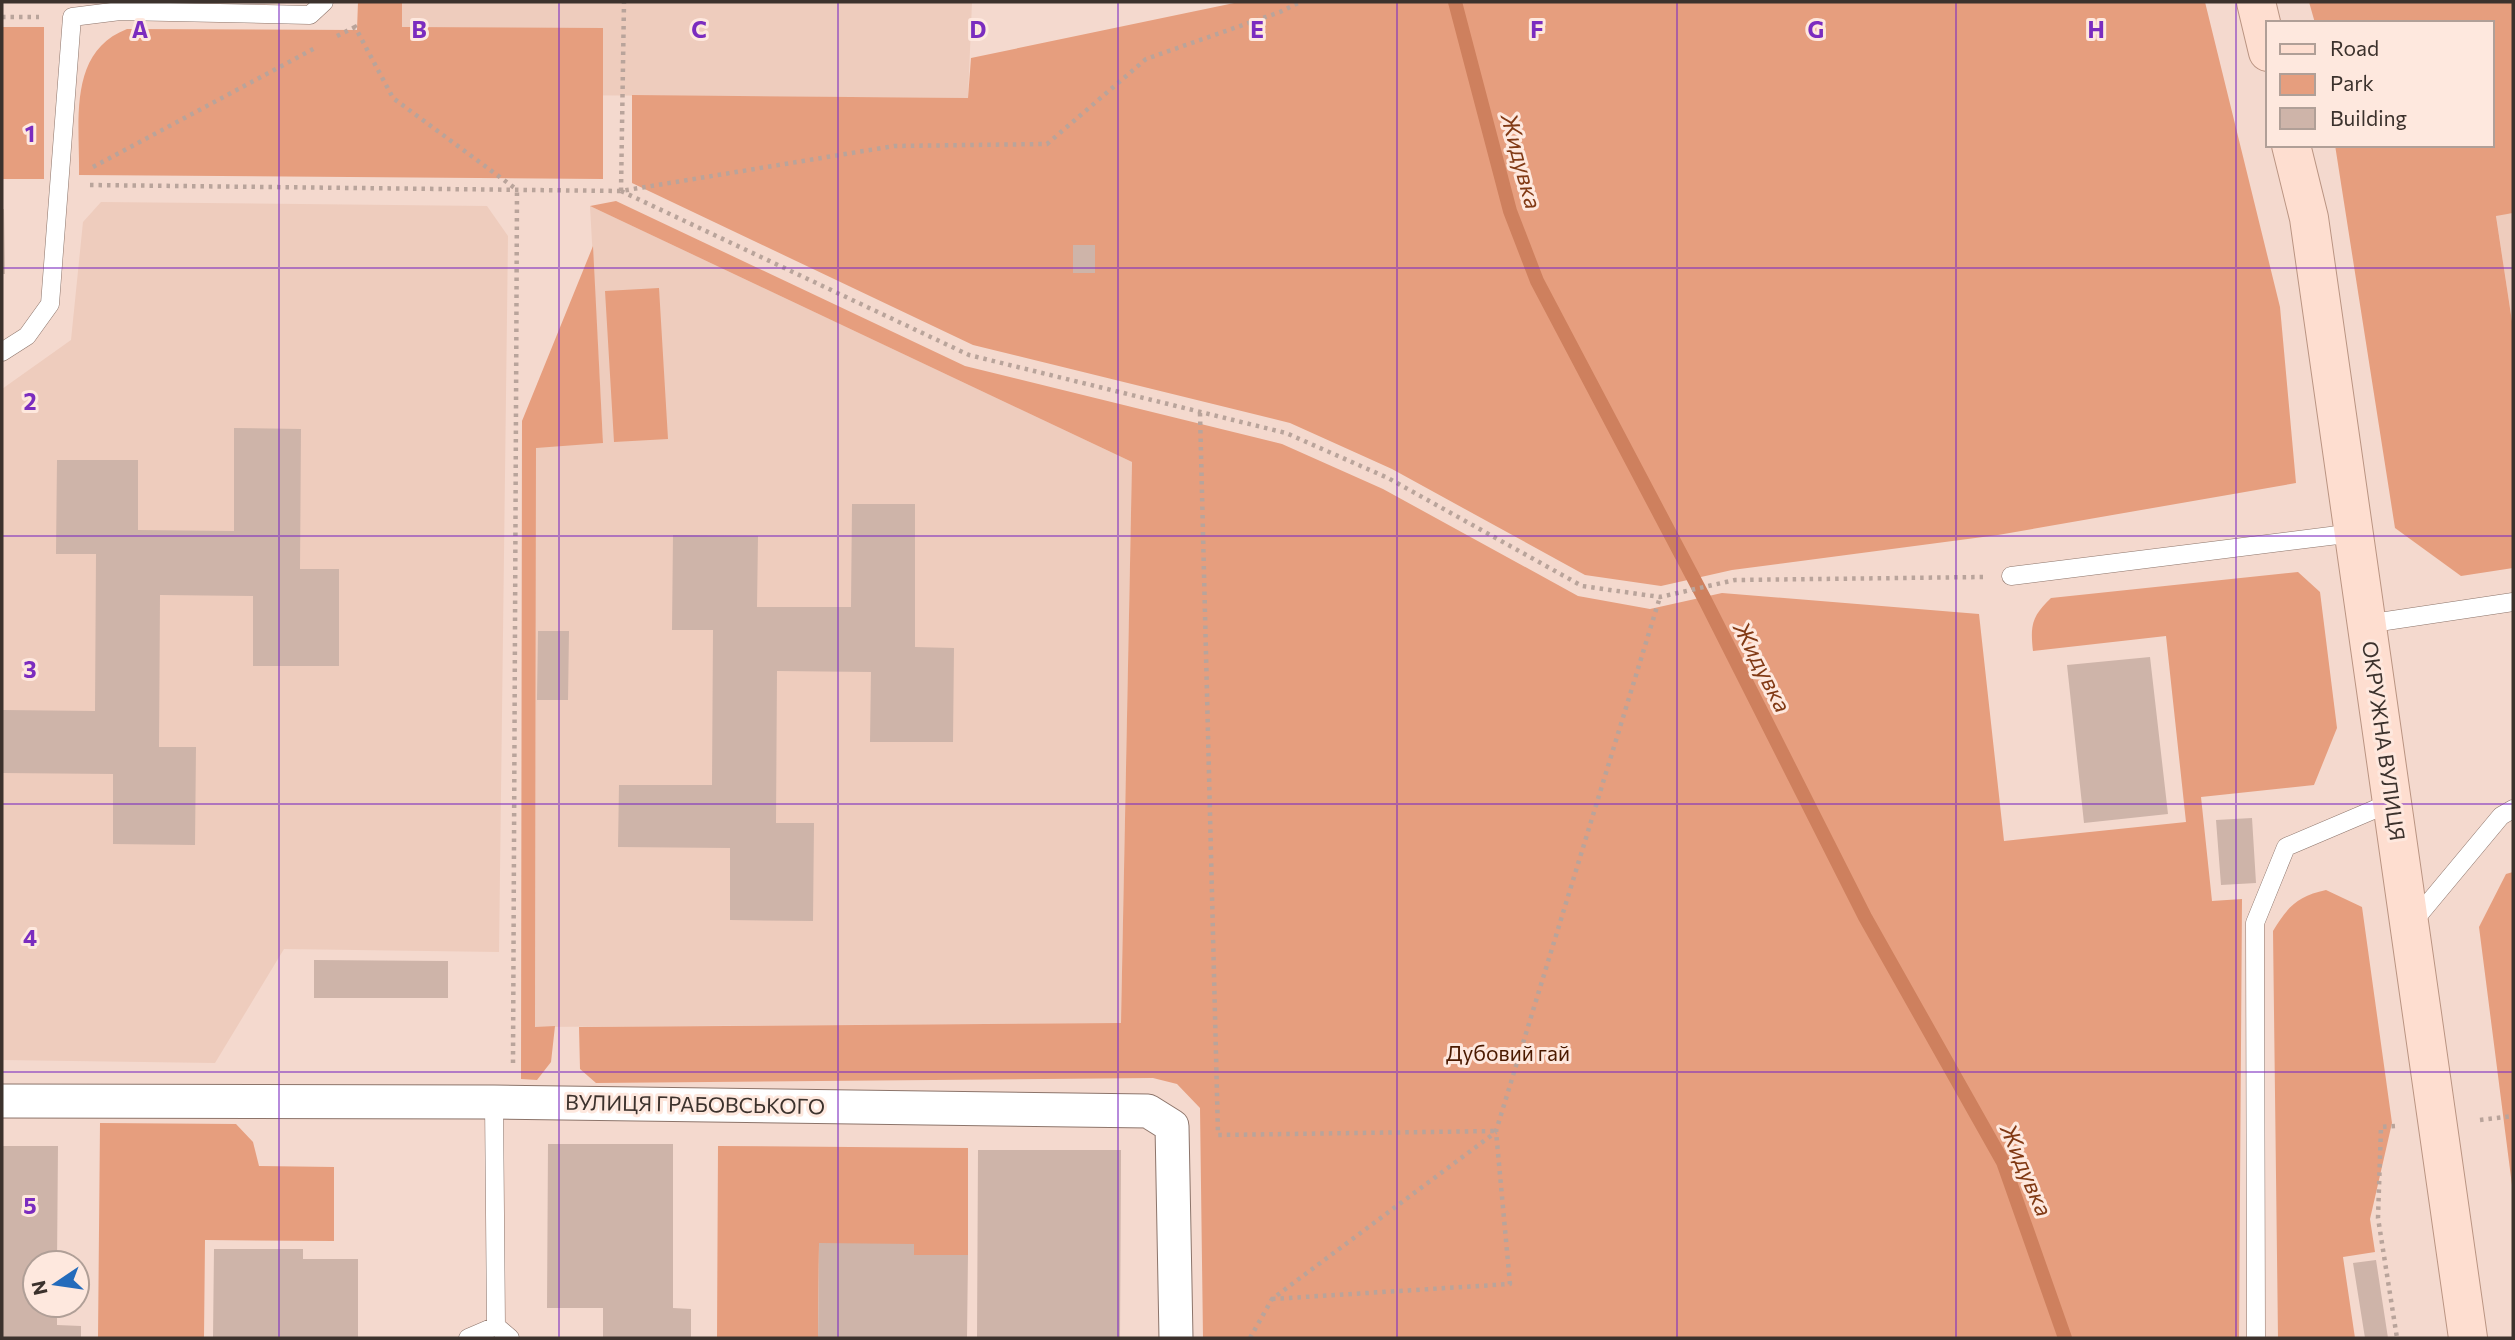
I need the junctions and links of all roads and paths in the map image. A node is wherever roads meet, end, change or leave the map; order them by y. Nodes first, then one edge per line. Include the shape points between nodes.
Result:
1 (324, 2) edge
2 (624, 2) edge
3 (1300, 2) edge
4 (2256, 2) edge
5 (122, 6) edge
6 (350, 19) dead end
7 (355, 27) junction
8 (330, 40) dead end
9 (2266, 44) edge
10 (318, 47) dead end
11 (2291, 147) edge
12 (60, 185) junction
13 (517, 190) junction
14 (621, 191) junction
15 (2, 352) edge
16 (1200, 413) junction
17 (2354, 533) junction
18 (2011, 576) joint
19 (1660, 597) junction
20 (2513, 602) edge
21 (2365, 624) junction
22 (2392, 802) junction
23 (2513, 809) edge
24 (2410, 926) junction
25 (2, 1101) edge
26 (503, 1102) junction
27 (1496, 1131) junction
28 (1272, 1299) junction
29 (496, 1326) junction
30 (468, 1338) edge
31 (510, 1338) edge
32 (1176, 1338) edge
33 (1250, 1338) edge
34 (2256, 1338) edge
35 (2468, 1338) edge

1 - 5 lane via 310,15
2 - 14 path
3 - 14 path via 1146,59 1047,144 894,146
4 - 9 main road
5 - 12 lane via 72,18
6 - 7 path
7 - 8 path
7 - 13 path via 393,98
10 - 12 path
11 - 17 main road, ОКРУЖНА ВУЛИЦЯ via 2309,218
12 - 13 path
12 - 15 lane via 50,304 27,336
13 - 14 path
13 - 26 path
14 - 16 path via 969,355
16 - 19 path via 1286,433 1388,478 1582,586
16 - 27 path via 1218,1135
17 - 18 lane
17 - 21 main road, ОКРУЖНА ВУЛИЦЯ
18 - 19 path via 1735,580
19 - 27 path
20 - 21 lane
21 - 22 main road, ОКРУЖНА ВУЛИЦЯ
22 - 24 main road, ОКРУЖНА ВУЛИЦЯ
22 - 34 lane via 2286,847 2255,923
23 - 24 lane via 2501,816
24 - 35 main road, ОКРУЖНА ВУЛИЦЯ
25 - 26 street, ВУЛИЦЯ ГРАБОВСЬКОГО
26 - 29 lane
26 - 32 street, ВУЛИЦЯ ГРАБОВСЬКОГО via 1148,1111 1172,1126
27 - 28 path
27 - 28 path via 1510,1283
28 - 33 path
29 - 30 lane
29 - 31 lane

